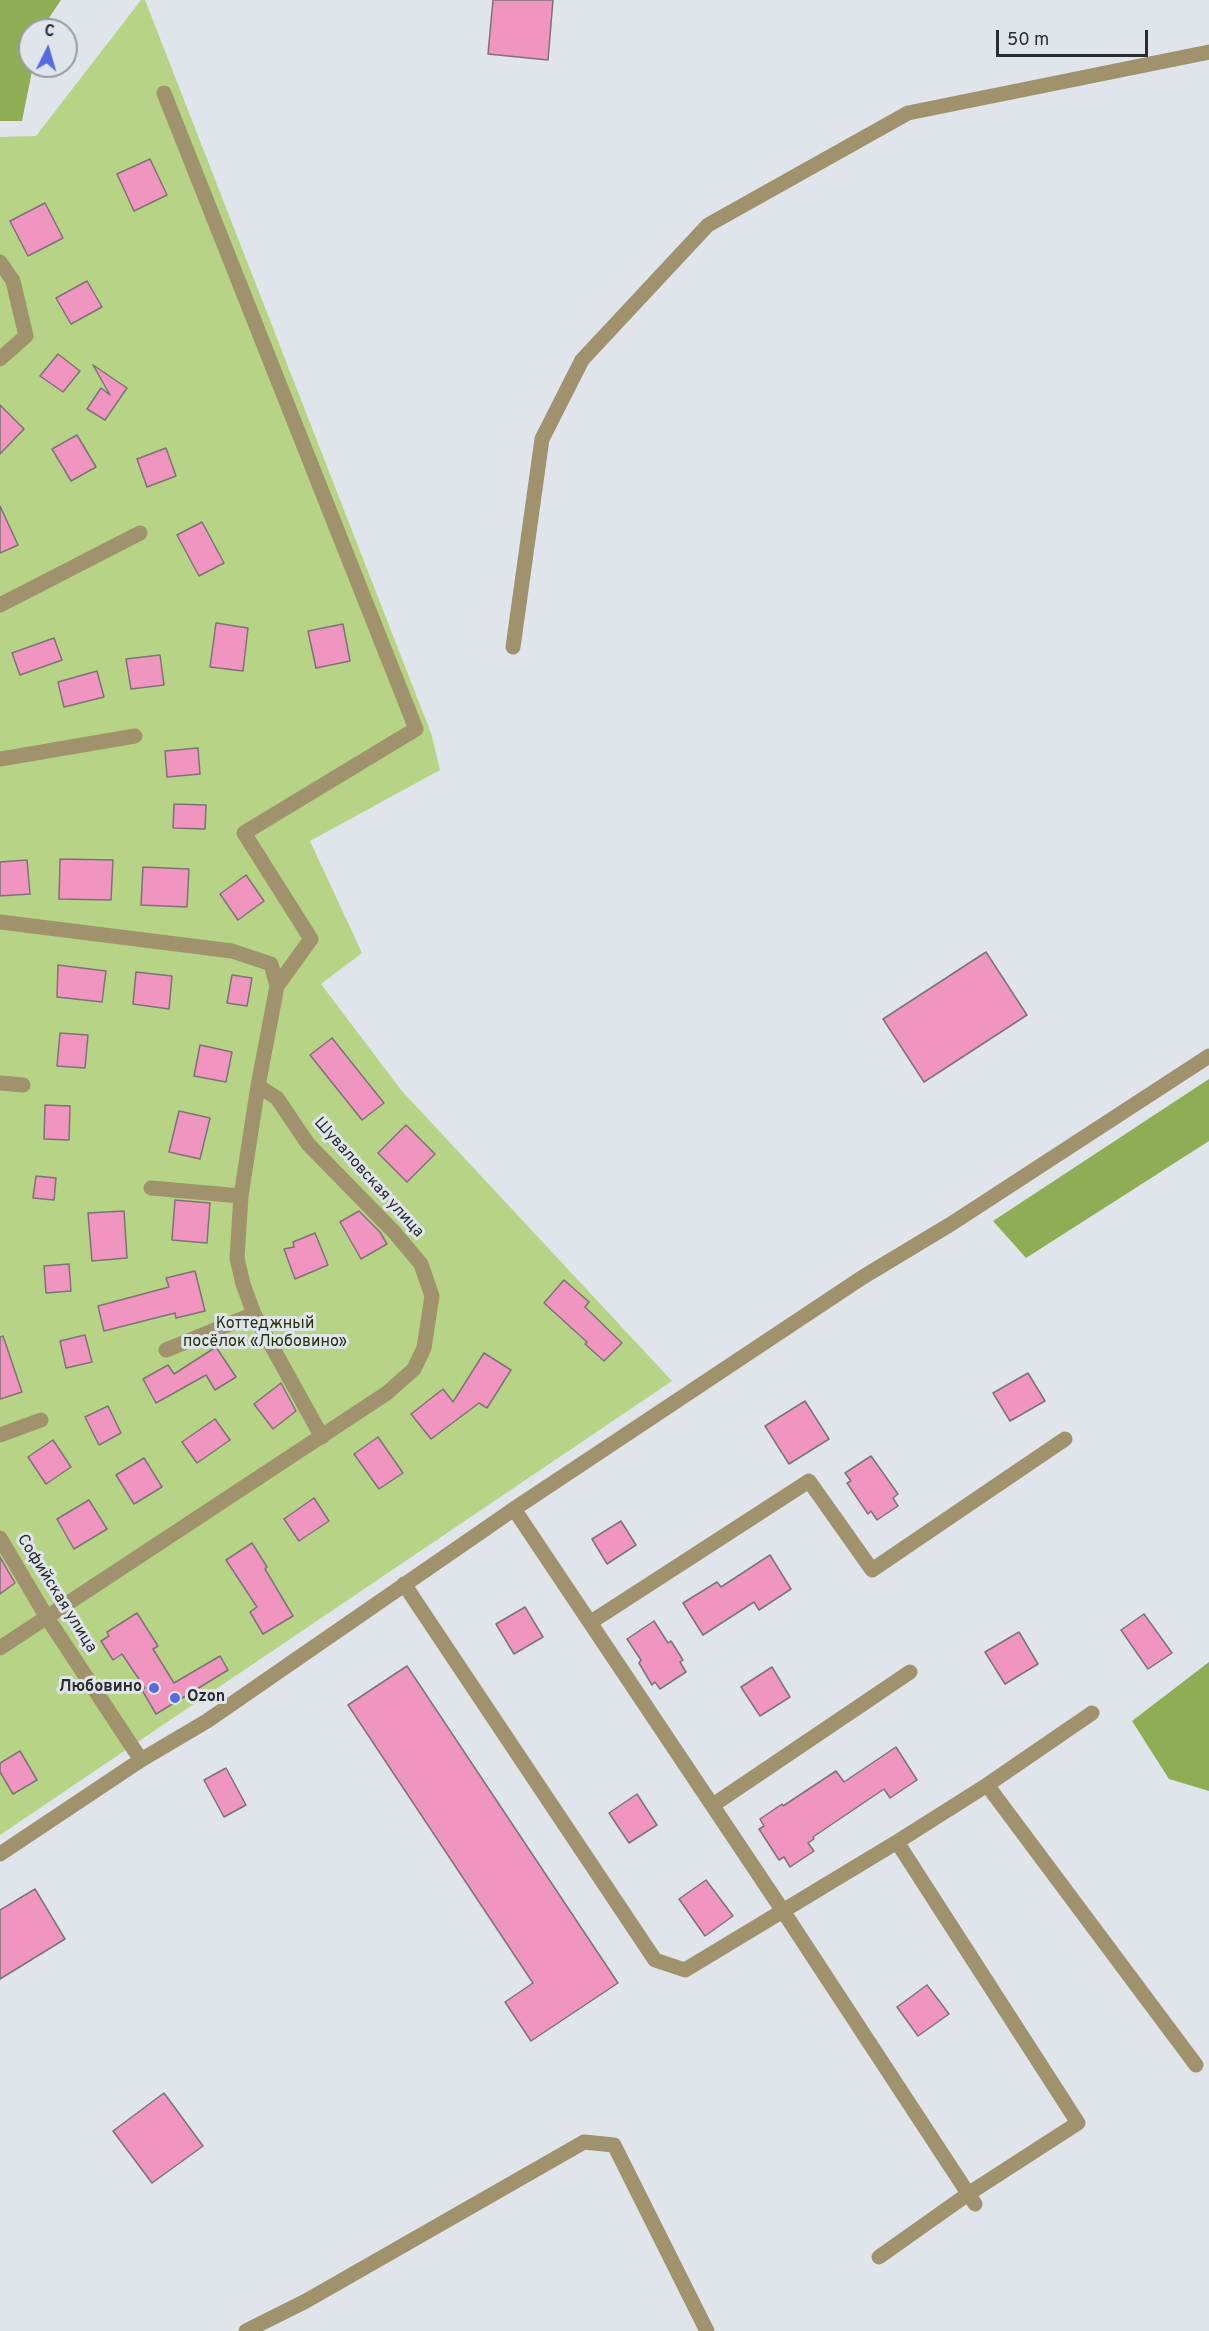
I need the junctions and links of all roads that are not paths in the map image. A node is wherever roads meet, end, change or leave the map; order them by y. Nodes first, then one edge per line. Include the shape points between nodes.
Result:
1 (1209, 52) edge
2 (164, 93) dead end
3 (0, 262) edge
4 (0, 360) edge
5 (140, 533) dead end
6 (0, 605) edge
7 (513, 647) dead end
8 (135, 736) dead end
9 (0, 759) edge
10 (0, 922) edge
11 (277, 986) junction
12 (1209, 1056) edge
13 (0, 1083) edge
14 (23, 1085) dead end
15 (258, 1086) junction
16 (151, 1188) dead end
17 (241, 1196) junction
18 (254, 1314) junction
19 (166, 1350) dead end
20 (41, 1420) dead end
21 (0, 1435) edge
22 (322, 1437) junction
23 (1065, 1439) dead end
24 (514, 1509) junction
25 (0, 1538) edge
26 (404, 1584) junction
27 (46, 1616) junction
28 (591, 1622) junction
29 (0, 1648) edge
30 (910, 1672) dead end
31 (1092, 1713) dead end
32 (141, 1760) junction
33 (987, 1785) junction
34 (713, 1805) junction
35 (897, 1842) junction
36 (0, 1854) edge
37 (783, 1911) junction
38 (1196, 2065) dead end
39 (972, 2199) junction
40 (879, 2257) dead end
41 (246, 2331) edge
42 (707, 2331) edge

1 - 7 street via 908,113 708,225 582,360 542,438
2 - 11 street via 416,729 244,833 311,939
3 - 4 street via 13,281 26,336
5 - 6 street
8 - 9 street
10 - 11 street via 232,951 271,964
11 - 15 street
12 - 24 street via 863,1277
13 - 14 street
15 - 17 street
15 - 22 street, Шуваловская улица via 276,1098 308,1144 421,1264 432,1296 424,1348 414,1369 387,1393
16 - 17 street
17 - 18 street via 237,1258
18 - 19 street
18 - 22 street
20 - 21 street
22 - 27 street, Шуваловская улица
23 - 28 street via 872,1570 809,1481
24 - 26 street
24 - 28 street
25 - 27 street, Софийская улица
26 - 32 street via 207,1721
26 - 37 street via 655,1960 685,1970
27 - 29 street, Шуваловская улица
27 - 32 street, Софийская улица
28 - 34 street
30 - 34 street
31 - 33 street
32 - 36 street
33 - 35 street
33 - 38 street
34 - 37 street
35 - 37 street
35 - 39 street via 1078,2123
37 - 39 street
39 - 40 street
41 - 42 street via 306,2301 584,2142 614,2145

